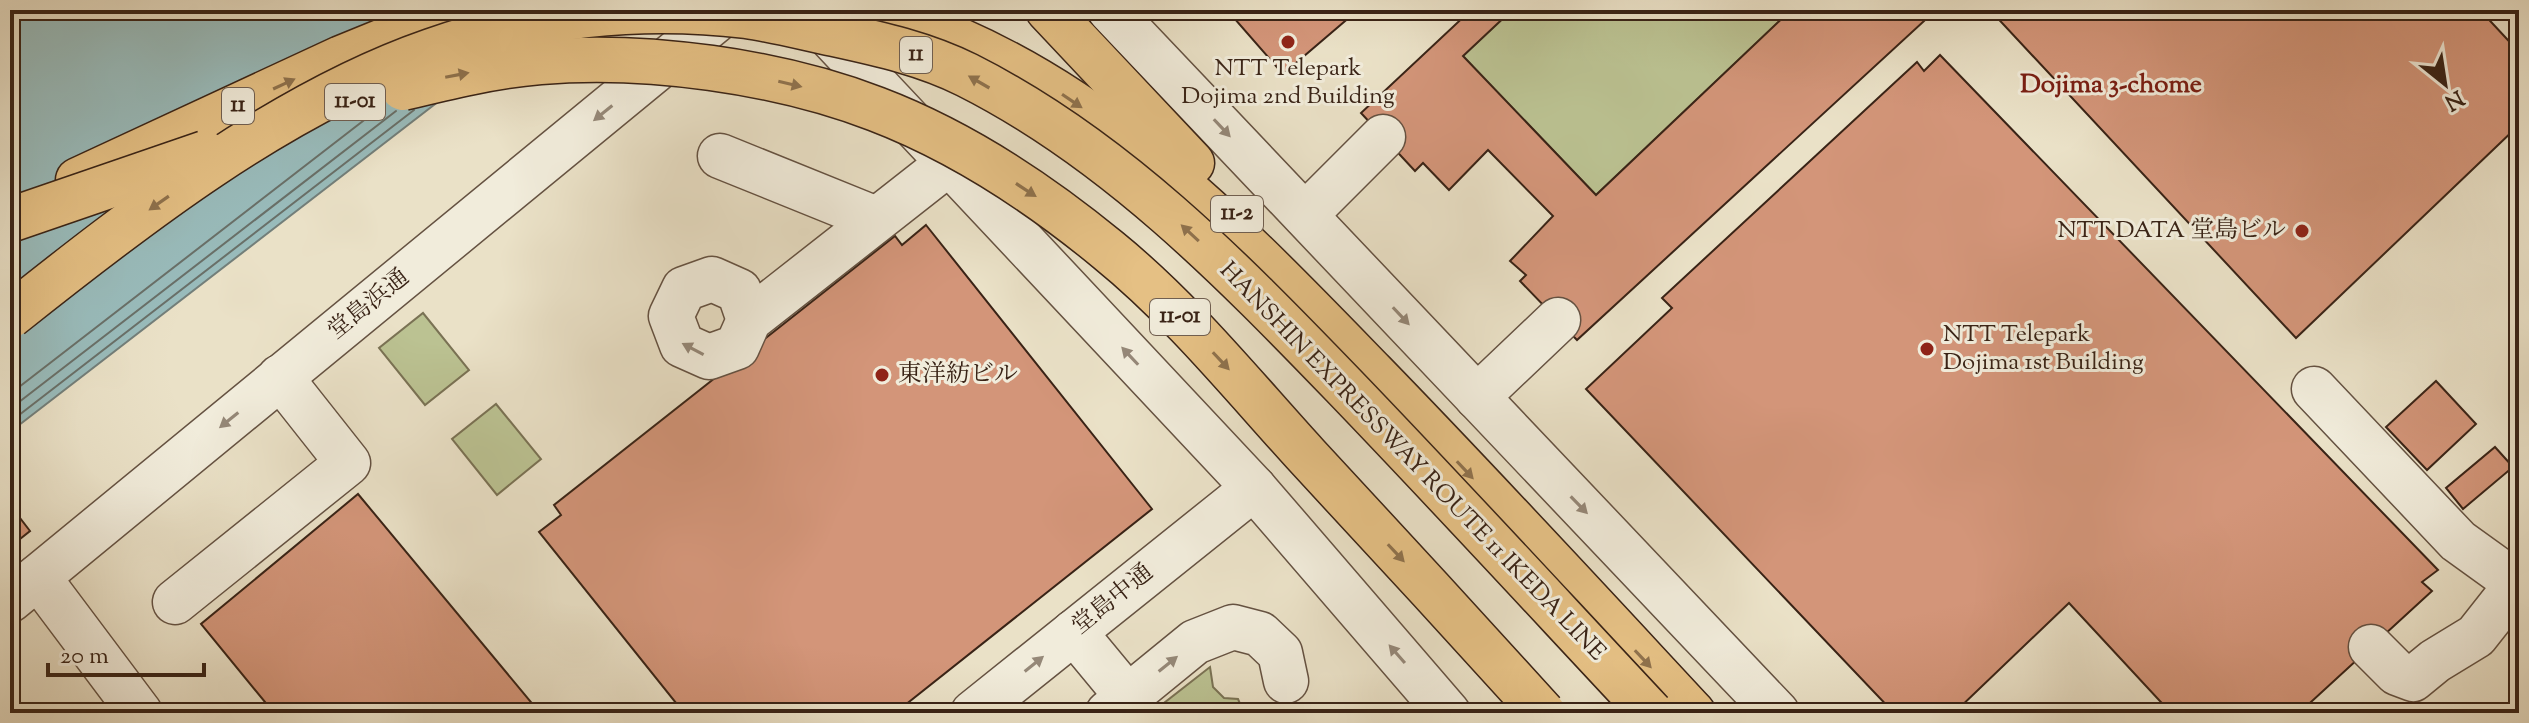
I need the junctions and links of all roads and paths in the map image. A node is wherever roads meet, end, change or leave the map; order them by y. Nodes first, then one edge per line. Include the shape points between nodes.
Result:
1 (471, 10) edge
2 (728, 10) edge
3 (806, 10) edge
4 (875, 10) edge
5 (1048, 10) edge
6 (1110, 10) edge
7 (1383, 137) dead end
8 (720, 156) dead end
9 (949, 163) junction
10 (10, 211) edge
11 (1305, 215) junction
12 (876, 219) junction
13 (10, 220) edge
14 (10, 316) edge
15 (749, 320) dead end
16 (1558, 320) dead end
17 (280, 377) junction
18 (2314, 389) dead end
19 (1477, 397) junction
20 (1421, 422) junction
21 (1254, 488) junction
22 (2518, 584) edge
23 (24, 588) edge
24 (175, 602) dead end
25 (1074, 632) junction
26 (2371, 647) dead end
27 (1286, 681) dead end
28 (1118, 705) edge
29 (140, 713) edge
30 (973, 713) edge
31 (1448, 713) edge
32 (1543, 713) edge
33 (1651, 713) edge
34 (1693, 713) edge
35 (1777, 713) edge

10 -> 1 highway, 11 via 341,58
2 -> 17 street, 堂島浜通
3 - 9 street
4 -> 20 highway, HANSHIN EXPRESSWAY ROUTE 11 IKEDA LINE / 11 via 981,48 1051,86 1119,133 1239,238
5 - 20 highway, 11-2
6 -> 11 street
7 - 11 street
8 - 12 street
9 - 12 street
21 -> 9 street
11 -> 19 street
12 - 15 street
13 -> 32 highway, 11-01, bridge via 370,97 455,75 540,62 632,60 714,68 795,84 876,109 958,147 1109,250 1183,320
33 -> 14 highway, HANSHIN EXPRESSWAY ROUTE 11 IKEDA LINE / 11, bridge via 1294,333 1167,211 1033,113 966,74 899,48 748,16 668,11 590,13 431,51 353,84 272,128 95,249
16 - 19 street
17 -> 23 street, 堂島浜通
17 - 24 street via 348,463
18 - 22 street via 2458,541
19 -> 35 street
20 -> 34 highway, HANSHIN EXPRESSWAY ROUTE 11 IKEDA LINE / 11
21 - 25 street, 堂島中通
31 -> 21 street
22 - 26 street via 2476,636 2413,679 2397,673
23 - 29 street
25 - 28 street
30 -> 25 street, 堂島中通
28 -> 27 street via 1195,642 1233,627 1260,634 1280,653

